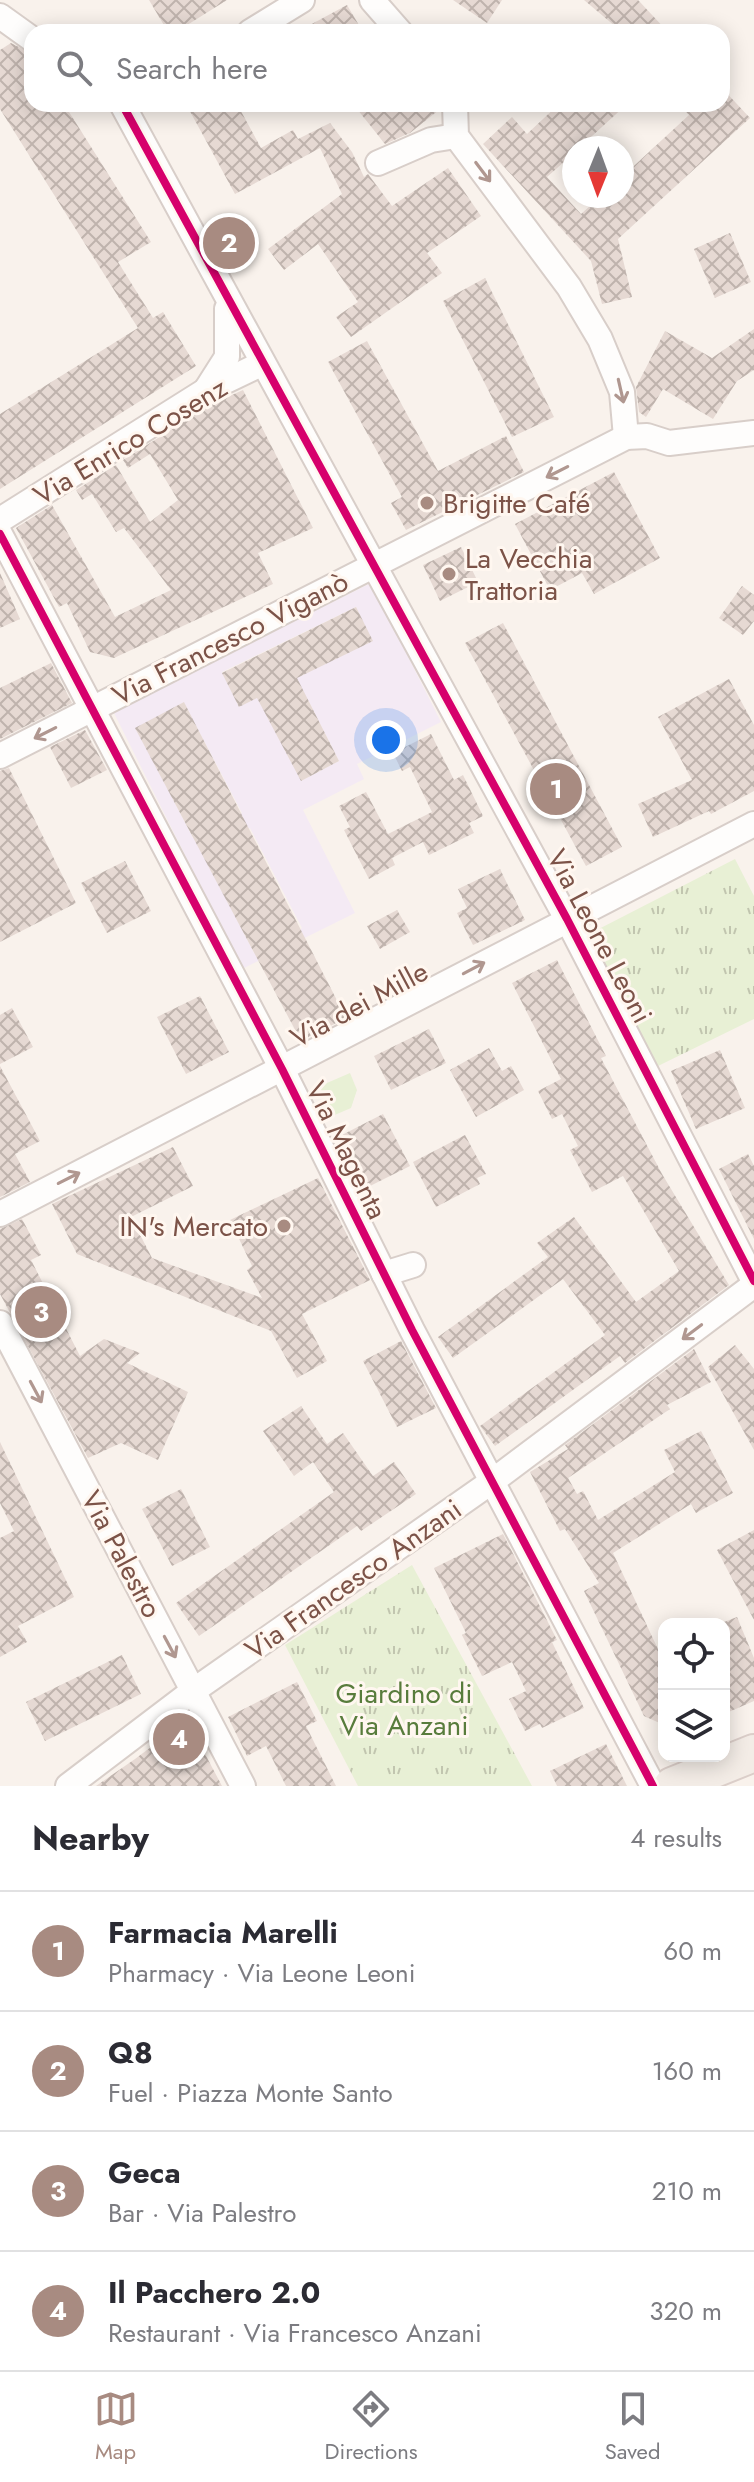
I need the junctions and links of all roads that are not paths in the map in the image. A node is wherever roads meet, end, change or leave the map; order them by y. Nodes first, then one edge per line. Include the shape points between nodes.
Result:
1 (302, 0) edge
2 (372, 0) edge
3 (0, 16) edge
4 (263, 24) edge
5 (393, 24) edge
6 (24, 33) edge
7 (130, 112) edge
8 (455, 112) edge
9 (456, 136) junction
10 (378, 163) dead end
11 (226, 300) junction
12 (261, 364) junction
13 (205, 391) junction
14 (754, 433) edge
15 (626, 437) junction
16 (0, 520) edge
17 (0, 534) edge
18 (375, 563) junction
19 (91, 711) junction
20 (0, 756) edge
21 (754, 824) edge
22 (567, 919) junction
23 (282, 1069) junction
24 (0, 1214) edge
25 (413, 1265) dead end
26 (384, 1274) junction
27 (754, 1283) edge
28 (0, 1323) edge
29 (494, 1480) junction
30 (193, 1691) junction
31 (754, 1753) edge
32 (68, 1786) edge
33 (243, 1786) edge
34 (653, 1786) edge
35 (672, 1786) edge

1 - 4 street
2 - 5 street
3 - 6 street
7 - 11 street, Via Leone Leoni
8 - 9 street
9 - 10 street via 431,140
9 -> 15 street via 569,287 600,339 622,392
11 - 12 street, Via Leone Leoni
11 - 13 street via 227,357
12 - 13 street, Via Enrico Cosenz
12 - 18 street, Via Leone Leoni
13 - 16 street, Via Enrico Cosenz
14 - 15 street via 669,443
15 -> 18 street, Via Francesco Viganò
17 - 19 street, Via Magenta
18 - 19 street, Via Francesco Viganò
18 - 22 street, Via Leone Leoni
19 -> 20 street, Via Francesco Viganò
19 - 23 street, Via Magenta
21 - 22 street, Via dei Mille
23 -> 22 street, Via dei Mille
22 - 27 street, Via Leone Leoni
24 -> 23 street, Via dei Mille
23 - 26 street, Via Magenta
25 - 26 street
26 - 29 street, Via Magenta
27 -> 29 street, Via Francesco Anzani
28 -> 30 street, Via Palestro
29 - 30 street, Via Francesco Anzani
29 - 34 street, Via Magenta
30 - 32 street, Via Francesco Anzani
30 - 33 street, Via Palestro
31 - 35 main road

